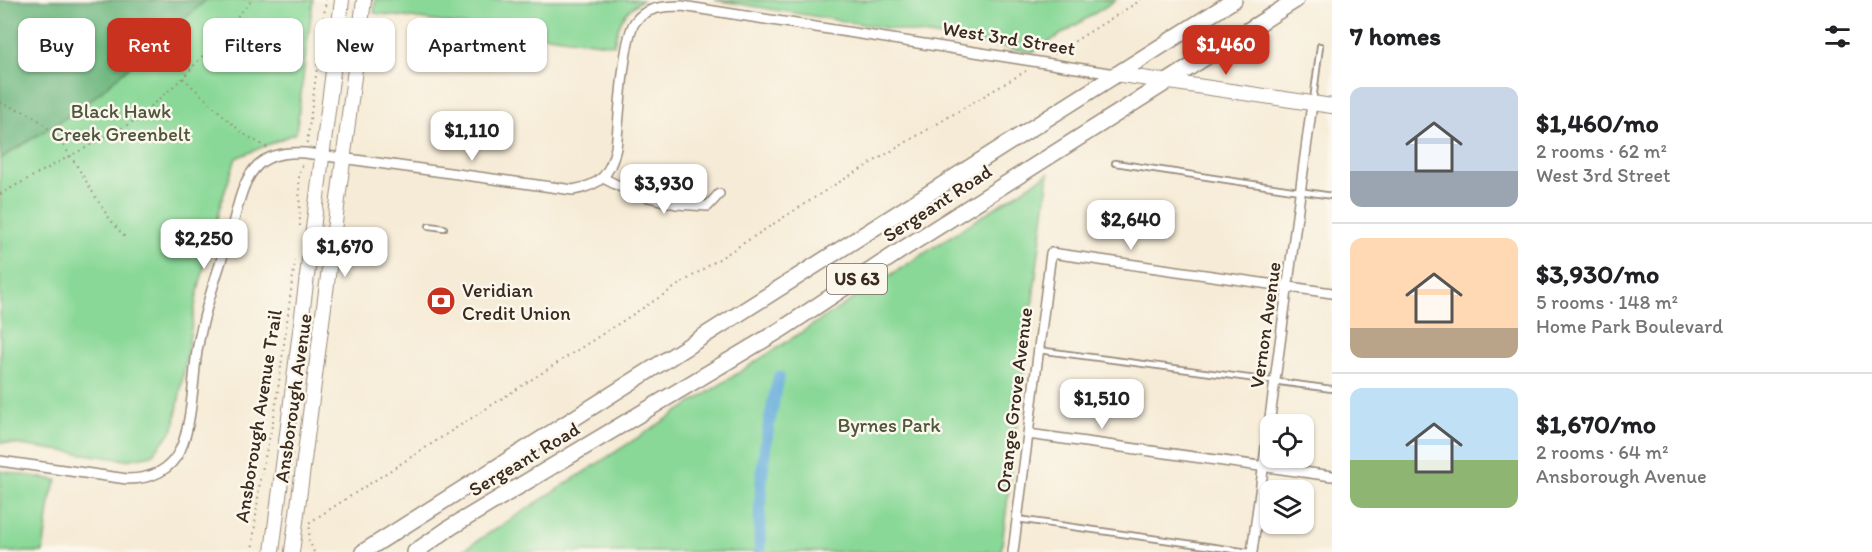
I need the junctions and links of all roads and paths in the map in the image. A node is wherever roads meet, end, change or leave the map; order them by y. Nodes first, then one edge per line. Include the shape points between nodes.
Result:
1 (252, 0) edge
2 (326, 0) edge
3 (342, 0) edge
4 (364, 0) edge
5 (1141, 0) edge
6 (1233, 0) edge
7 (1296, 0) edge
8 (1320, 46) dead end
9 (1052, 55) dead end
10 (1116, 74) junction
11 (1017, 76) dead end
12 (183, 78) junction
13 (1164, 83) junction
14 (0, 103) edge
15 (1312, 104) junction
16 (1332, 106) edge
17 (305, 153) junction
18 (278, 154) junction
19 (69, 155) junction
20 (322, 155) junction
21 (345, 158) junction
22 (1115, 164) dead end
23 (603, 178) junction
24 (1301, 191) junction
25 (0, 194) edge
26 (719, 194) dead end
27 (1332, 196) edge
28 (300, 226) dead end
29 (429, 226) dead end
30 (444, 228) dead end
31 (125, 237) dead end
32 (295, 261) dead end
33 (1288, 287) junction
34 (1332, 293) edge
35 (1038, 350) junction
36 (1275, 381) junction
37 (1332, 389) edge
38 (1271, 414) edge
39 (1028, 434) junction
40 (0, 461) edge
41 (1260, 465) edge
42 (1264, 468) edge
43 (1278, 468) edge
44 (1332, 476) edge
45 (1017, 519) junction
46 (252, 552) edge
47 (272, 552) edge
48 (292, 552) edge
49 (314, 552) edge
50 (363, 552) edge
51 (415, 552) edge
52 (1013, 552) edge
53 (1251, 552) edge

1 - 12 path
2 - 17 path
3 - 20 main road, Ansborough Avenue
4 - 21 main road, Ansborough Avenue
5 - 9 path
6 - 10 main road, Sergeant Road / US 63
7 - 13 main road, Sergeant Road / US 63
8 - 15 lane
10 - 13 main road, West 3rd Street
10 - 23 street, West 3rd Street via 664,6 646,12 635,22 628,41 613,165
10 - 50 main road, Sergeant Road / US 63
11 - 49 path via 831,187 310,522 309,540
12 - 18 path via 242,134
12 - 19 path via 130,123
13 - 15 main road, West 3rd Street
13 - 51 main road, Sergeant Road / US 63 via 782,328
14 - 19 path via 30,115 60,140
15 - 16 main road, West 3rd Street
15 - 24 street, Vernon Avenue
17 - 18 street
17 - 20 street
17 - 28 path via 299,174
18 - 40 street via 259,164 247,180 202,327 186,432 175,459 160,472 140,479
19 - 25 path
19 - 31 path
20 - 21 street
20 - 47 main road, Ansborough Avenue
21 - 23 street via 573,190 590,187
21 - 48 main road, Ansborough Avenue
22 - 24 lane
23 - 26 street via 633,193 676,204 708,206
24 - 27 lane
24 - 33 street, Vernon Avenue
29 - 30 lane
32 - 46 path, Ansborough Avenue Trail
33 - 34 street
33 - 35 street, Orange Grove Avenue via 1051,253
33 - 36 street, Vernon Avenue
35 - 36 lane
35 - 39 street, Orange Grove Avenue
36 - 37 lane
36 - 38 street, Vernon Avenue
39 - 41 street
39 - 45 street, Orange Grove Avenue
42 - 53 street, Vernon Avenue
43 - 44 street
45 - 52 street, Orange Grove Avenue
45 - 53 lane

